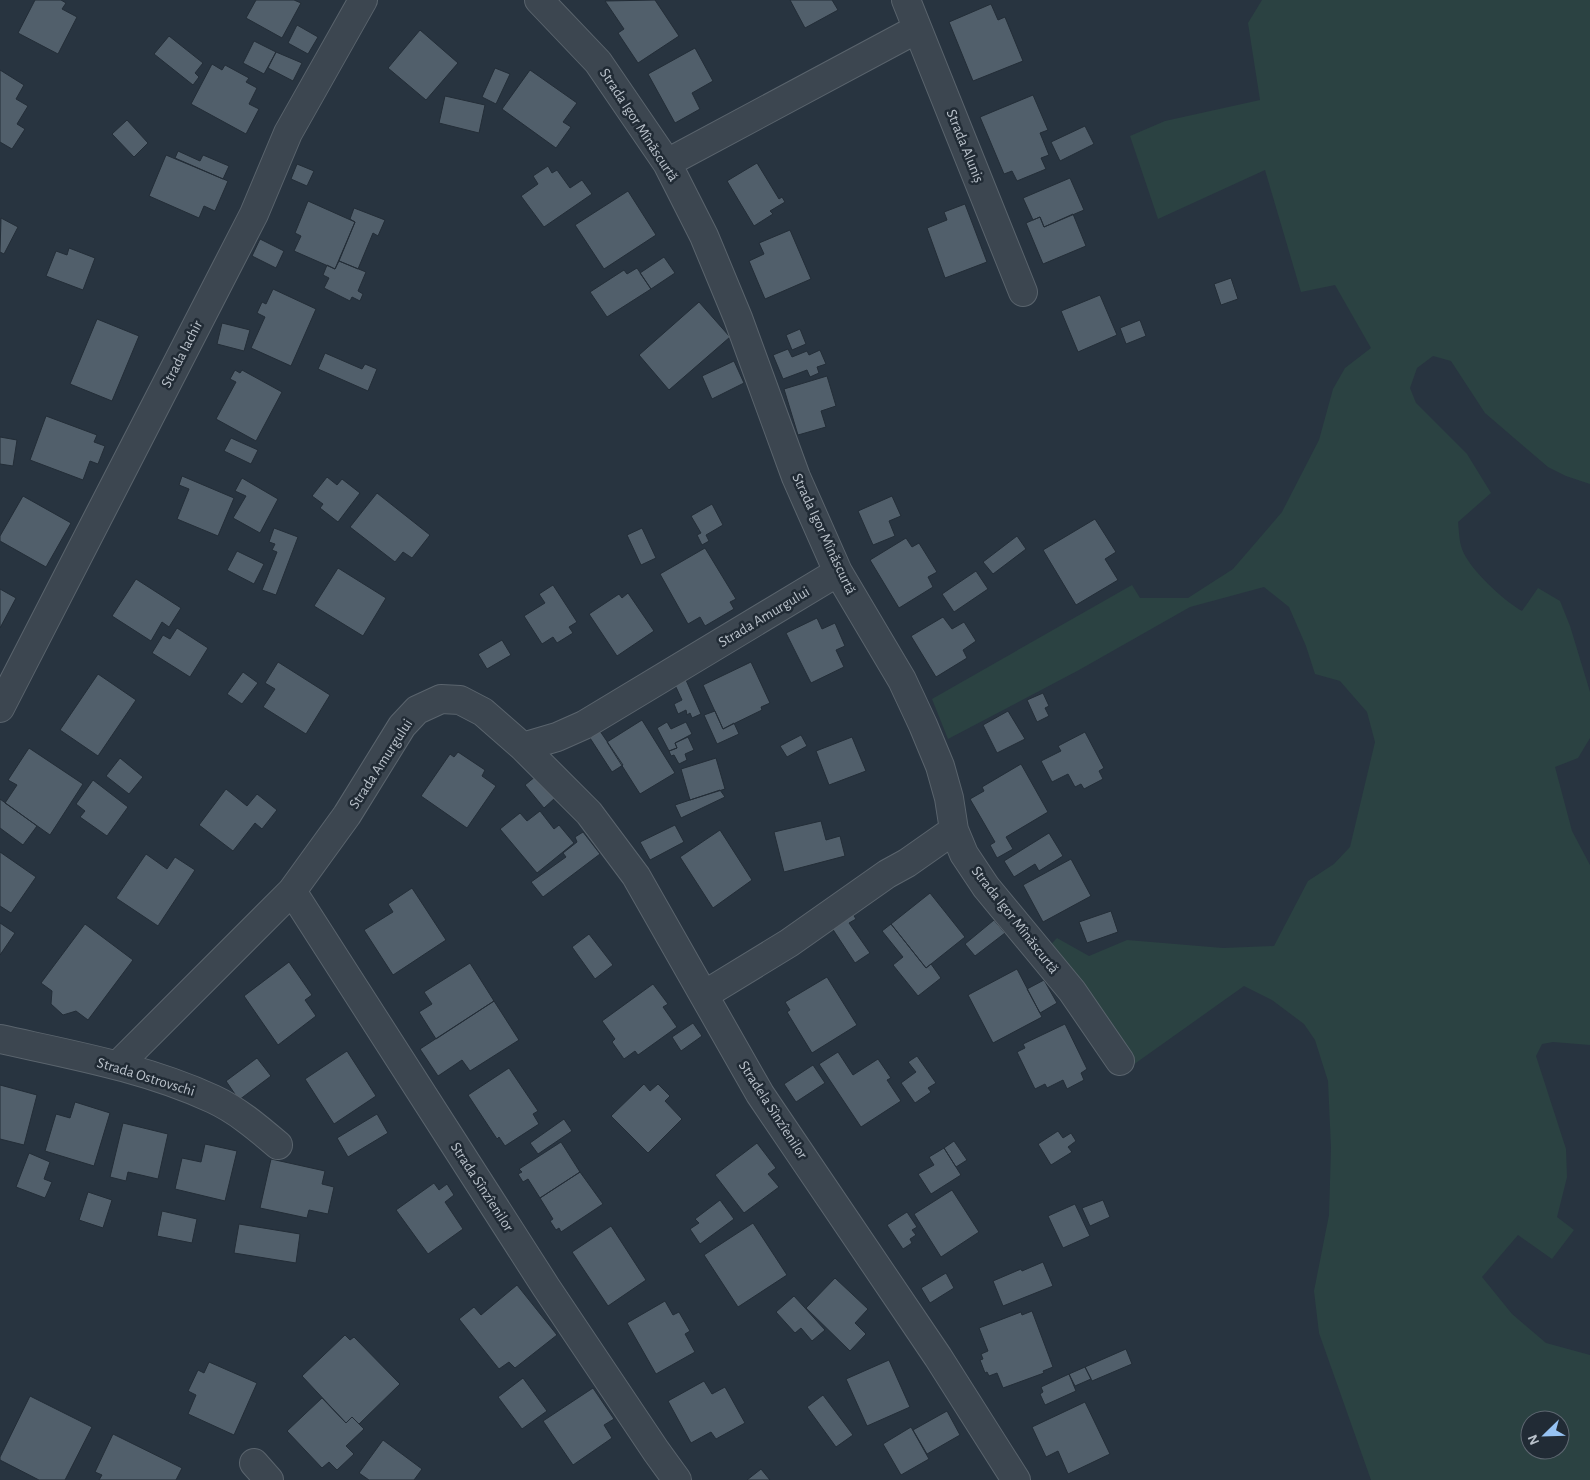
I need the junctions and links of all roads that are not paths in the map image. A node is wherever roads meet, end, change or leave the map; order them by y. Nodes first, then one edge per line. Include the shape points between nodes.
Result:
1 (363, 0) edge
2 (539, 0) edge
3 (906, 0) edge
4 (918, 29) junction
5 (667, 163) junction
6 (1023, 292) dead end
7 (838, 572) junction
8 (0, 708) edge
9 (523, 747) junction
10 (954, 830) junction
11 (292, 891) junction
12 (704, 995) junction
13 (0, 1039) edge
14 (1120, 1061) dead end
15 (118, 1065) junction
16 (278, 1145) dead end
17 (677, 1480) edge
18 (1016, 1480) edge

1 - 8 street, Strada Iachir via 288,133 254,214
2 - 5 street, Strada Igor Mînăscurtă via 598,62
3 - 4 street, Strada Aluniș
4 - 5 street
4 - 6 street, Strada Aluniș
5 - 7 street, Strada Igor Mînăscurtă via 704,236 738,318 796,477
7 - 9 street, Strada Amurgului via 584,726
7 - 10 street, Strada Igor Mînăscurtă via 902,680 923,724 940,766
9 - 11 street, Strada Amurgului via 483,712 460,700 441,700 417,710 402,726 347,815
9 - 12 street, Stradela Sînzîenilor via 589,812 636,876
10 - 12 street via 789,943
10 - 14 street, Strada Igor Mînăscurtă via 964,854 986,887 1072,991
11 - 15 street, Strada Amurgului
11 - 17 street, Strada Sînzîenilor via 546,1287
12 - 18 street, Stradela Sînzîenilor via 760,1094 938,1357
13 - 15 street, Strada Ostrovschi
15 - 16 street, Strada Ostrovschi via 214,1099

